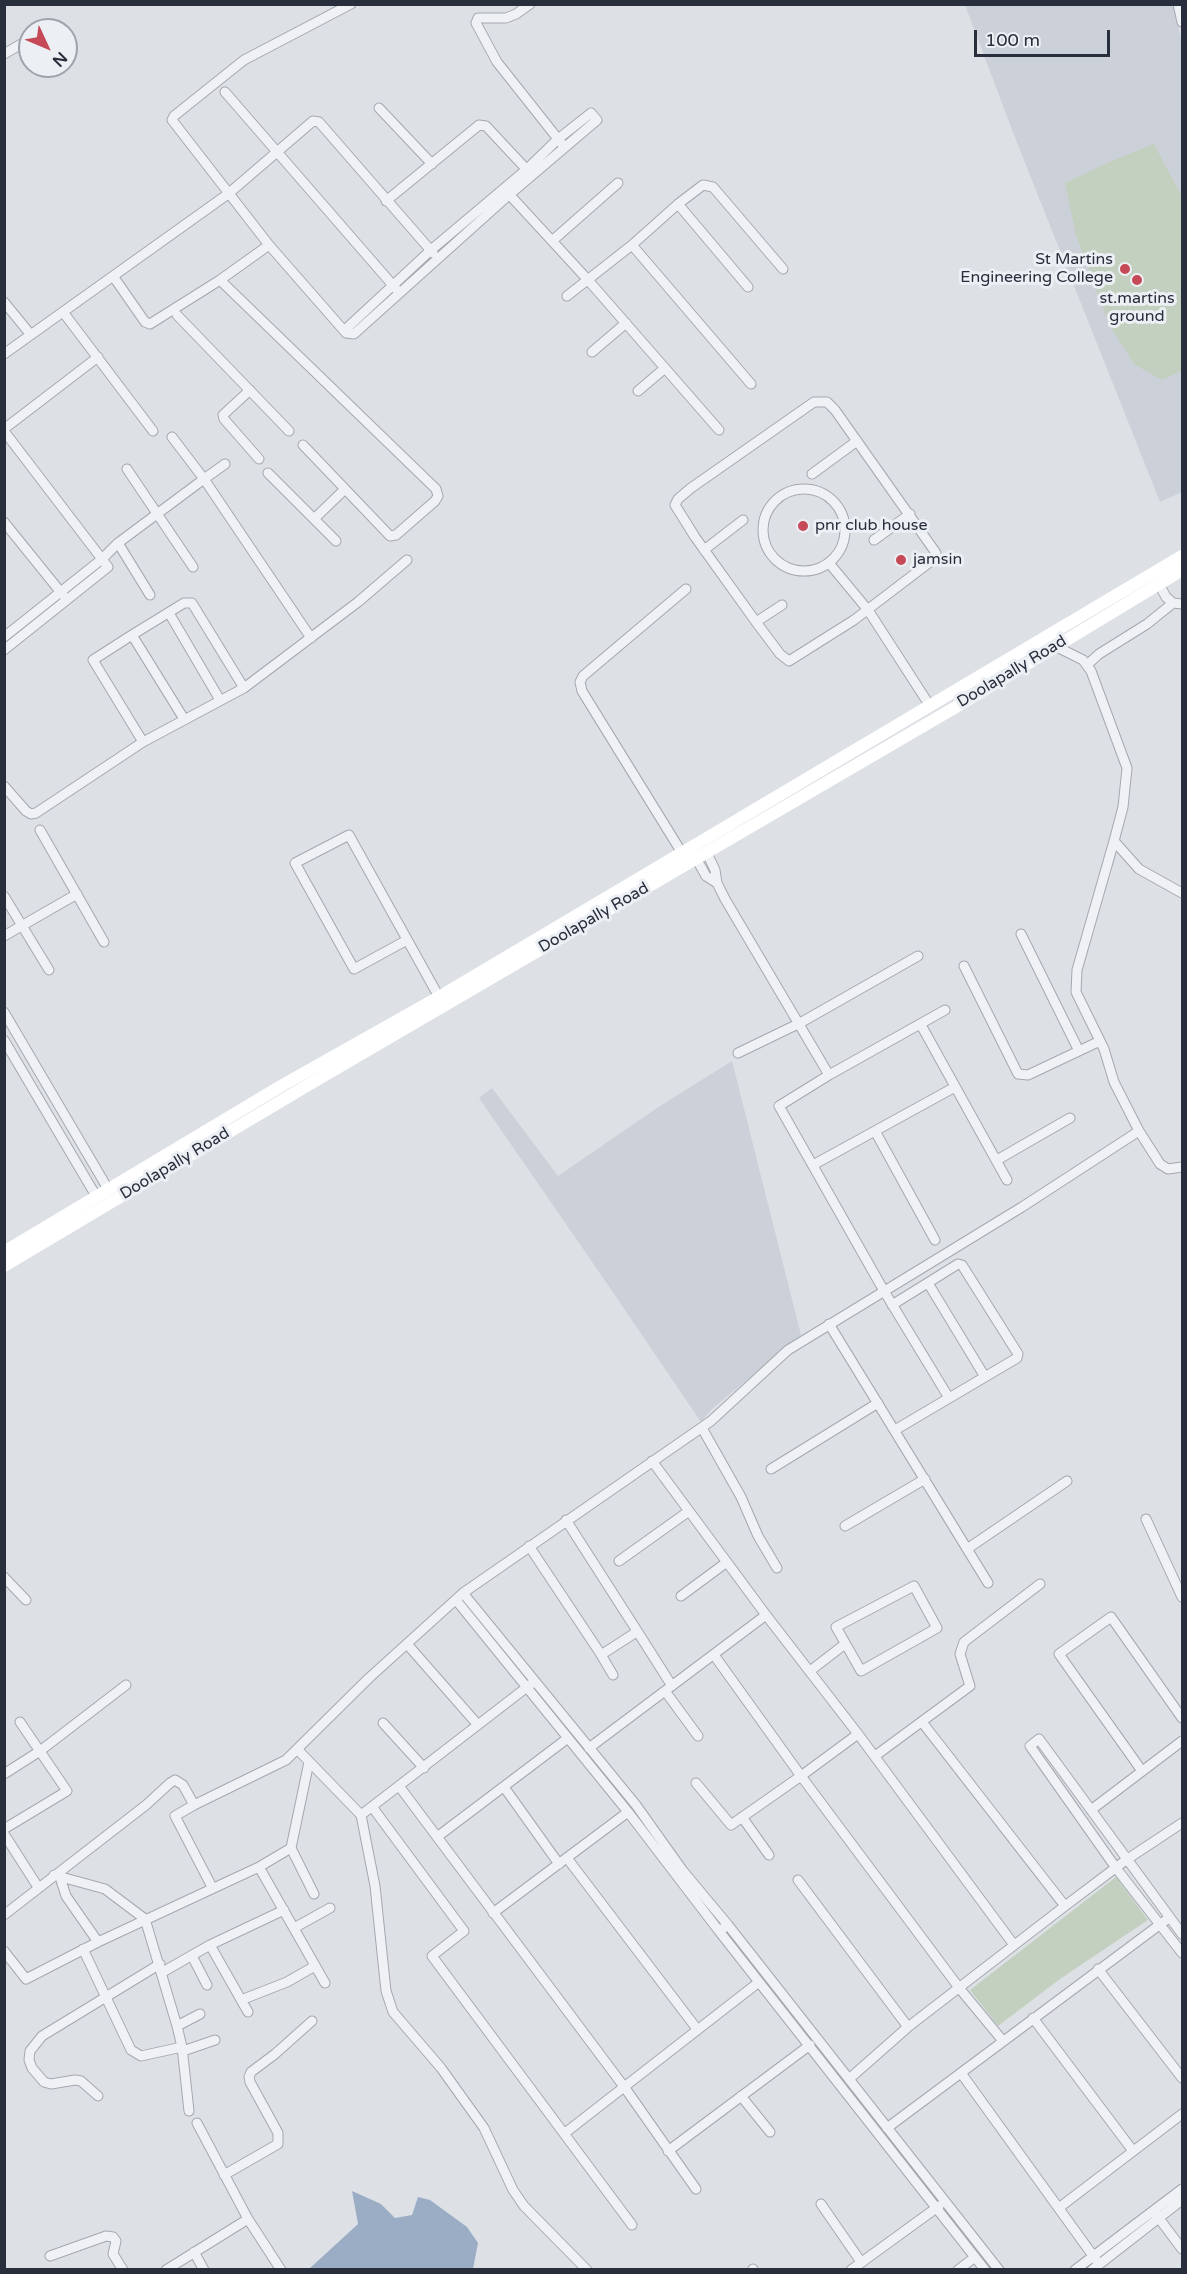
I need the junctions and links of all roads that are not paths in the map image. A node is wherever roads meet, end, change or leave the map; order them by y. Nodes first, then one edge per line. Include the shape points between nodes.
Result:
1 (351, 4) edge
2 (530, 4) edge
3 (1178, 4) edge
4 (1182, 22) edge
5 (18, 46) edge
6 (4, 54) edge
7 (225, 92) dead end
8 (379, 108) dead end
9 (558, 139) junction
10 (565, 148) junction
11 (277, 152) junction
12 (432, 164) junction
13 (530, 173) junction
14 (618, 183) dead end
15 (507, 191) junction
16 (228, 194) junction
17 (386, 201) junction
18 (678, 204) junction
19 (552, 242) junction
20 (269, 245) junction
21 (632, 245) junction
22 (431, 250) junction
23 (438, 259) junction
24 (783, 269) dead end
25 (113, 276) junction
26 (220, 280) junction
27 (588, 280) junction
28 (748, 287) dead end
29 (397, 290) junction
30 (567, 296) dead end
31 (4, 303) edge
32 (63, 312) junction
33 (174, 312) junction
34 (626, 323) junction
35 (31, 335) junction
36 (592, 352) dead end
37 (4, 354) edge
38 (98, 357) junction
39 (665, 368) junction
40 (751, 384) dead end
41 (250, 390) junction
42 (638, 391) dead end
43 (4, 430) edge
44 (719, 430) dead end
45 (153, 431) dead end
46 (289, 431) dead end
47 (172, 437) dead end
48 (857, 441) junction
49 (303, 445) dead end
50 (259, 459) dead end
51 (225, 464) dead end
52 (127, 469) dead end
53 (268, 473) dead end
54 (812, 474) dead end
55 (204, 479) junction
56 (344, 490) junction
57 (157, 514) junction
58 (909, 514) junction
59 (314, 519) junction
60 (743, 520) dead end
61 (4, 522) edge
62 (874, 540) dead end
63 (336, 541) dead end
64 (118, 543) junction
65 (704, 550) junction
66 (1182, 556) edge
67 (407, 560) dead end
68 (105, 563) junction
69 (829, 563) junction
70 (193, 567) dead end
71 (1182, 570) edge
72 (1159, 584) junction
73 (686, 589) dead end
74 (64, 595) junction
75 (150, 596) dead end
76 (1123, 598) junction
77 (1178, 604) edge
78 (782, 605) dead end
79 (868, 610) junction
80 (169, 613) junction
81 (756, 622) junction
82 (132, 635) junction
83 (311, 638) junction
84 (6, 643) edge
85 (1054, 646) junction
86 (1087, 665) junction
87 (243, 688) junction
88 (220, 700) junction
89 (930, 706) junction
90 (184, 719) junction
91 (908, 726) junction
92 (143, 742) junction
93 (4, 786) edge
94 (40, 830) dead end
95 (1114, 841) junction
96 (682, 853) junction
97 (701, 855) junction
98 (1182, 893) edge
99 (77, 894) junction
100 (4, 896) edge
101 (23, 926) junction
102 (1020, 934) dead end
103 (4, 936) edge
104 (407, 940) junction
105 (104, 942) dead end
106 (918, 956) dead end
107 (964, 966) dead end
108 (49, 970) dead end
109 (439, 998) junction
110 (945, 1010) dead end
111 (4, 1012) edge
112 (800, 1023) junction
113 (921, 1025) junction
114 (4, 1040) edge
115 (1100, 1041) junction
116 (1079, 1051) junction
117 (738, 1053) dead end
118 (829, 1075) junction
119 (955, 1087) junction
120 (60, 1108) junction
121 (48, 1116) junction
122 (1070, 1118) dead end
123 (875, 1131) junction
124 (1139, 1131) junction
125 (189, 1148) junction
126 (998, 1160) junction
127 (813, 1166) junction
128 (1182, 1167) edge
129 (1007, 1180) dead end
130 (108, 1189) junction
131 (96, 1196) junction
132 (935, 1240) dead end
133 (4, 1252) edge
134 (4, 1266) edge
135 (928, 1283) junction
136 (884, 1291) junction
137 (892, 1305) junction
138 (829, 1324) junction
139 (985, 1377) junction
140 (948, 1398) junction
141 (878, 1403) junction
142 (702, 1428) junction
143 (895, 1431) junction
144 (652, 1461) junction
145 (771, 1469) dead end
146 (925, 1479) junction
147 (1067, 1481) dead end
148 (689, 1512) junction
149 (1146, 1519) dead end
150 (566, 1520) junction
151 (845, 1526) dead end
152 (529, 1546) junction
153 (967, 1549) junction
154 (620, 1562) dead end
155 (727, 1562) junction
156 (777, 1568) dead end
157 (4, 1577) edge
158 (988, 1583) dead end
159 (1040, 1584) dead end
160 (460, 1596) junction
161 (681, 1596) dead end
162 (1182, 1597) edge
163 (26, 1600) dead end
164 (766, 1615) junction
165 (639, 1634) junction
166 (407, 1644) junction
167 (845, 1644) junction
168 (600, 1653) junction
169 (714, 1654) junction
170 (810, 1671) junction
171 (613, 1675) dead end
172 (535, 1681) junction
173 (126, 1685) dead end
174 (527, 1688) junction
175 (669, 1688) junction
176 (1182, 1718) edge
177 (20, 1722) dead end
178 (922, 1722) junction
179 (383, 1723) dead end
180 (478, 1725) junction
181 (858, 1734) junction
182 (698, 1736) dead end
183 (568, 1738) junction
184 (1182, 1741) edge
185 (589, 1748) junction
186 (297, 1749) junction
187 (40, 1751) junction
188 (875, 1756) junction
189 (309, 1762) junction
190 (424, 1768) junction
191 (1143, 1771) junction
192 (4, 1774) edge
193 (801, 1776) junction
194 (696, 1783) dead end
195 (399, 1786) junction
196 (504, 1787) junction
197 (194, 1805) junction
198 (373, 1808) junction
199 (1091, 1810) junction
200 (628, 1812) junction
201 (361, 1815) junction
202 (742, 1817) junction
203 (1182, 1823) edge
204 (4, 1829) edge
205 (4, 1834) edge
206 (437, 1838) junction
207 (291, 1848) junction
208 (769, 1855) dead end
209 (567, 1858) junction
210 (1126, 1860) junction
211 (559, 1864) junction
212 (259, 1867) junction
213 (1116, 1868) junction
214 (680, 1874) junction
215 (57, 1876) junction
216 (798, 1880) dead end
217 (38, 1887) junction
218 (212, 1887) junction
219 (314, 1894) dead end
220 (1065, 1906) junction
221 (330, 1908) dead end
222 (284, 1910) junction
223 (493, 1913) junction
224 (4, 1915) edge
225 (1170, 1917) junction
226 (145, 1919) junction
227 (1161, 1924) junction
228 (728, 1925) junction
229 (294, 1928) junction
230 (719, 1931) junction
231 (1182, 1934) edge
232 (98, 1942) junction
233 (210, 1945) junction
234 (1014, 1946) junction
235 (83, 1949) junction
236 (4, 1951) edge
237 (1182, 1953) edge
238 (192, 1956) junction
239 (315, 1966) junction
240 (161, 1969) junction
241 (1098, 1969) junction
242 (759, 1982) junction
243 (325, 1983) dead end
244 (207, 1985) dead end
245 (960, 1989) junction
246 (105, 1997) junction
247 (241, 2000) junction
248 (248, 2012) dead end
249 (200, 2014) dead end
250 (1033, 2018) junction
251 (312, 2021) dead end
252 (177, 2026) junction
253 (908, 2027) junction
254 (697, 2029) junction
255 (215, 2040) dead end
256 (1003, 2041) junction
257 (810, 2045) junction
258 (182, 2049) junction
259 (962, 2073) junction
260 (1182, 2078) edge
261 (849, 2079) junction
262 (625, 2088) junction
263 (98, 2096) dead end
264 (741, 2097) junction
265 (189, 2111) dead end
266 (1182, 2114) edge
267 (197, 2123) dead end
268 (888, 2128) junction
269 (771, 2132) dead end
270 (565, 2133) junction
271 (668, 2151) junction
272 (1133, 2151) junction
273 (224, 2175) junction
274 (696, 2189) dead end
275 (1182, 2189) edge
276 (1182, 2200) edge
277 (945, 2201) junction
278 (821, 2204) dead end
279 (1060, 2207) junction
280 (936, 2208) junction
281 (1156, 2214) junction
282 (248, 2218) junction
283 (633, 2224) dead end
284 (1182, 2250) edge
285 (194, 2252) junction
286 (50, 2256) dead end
287 (975, 2257) junction
288 (861, 2262) junction
289 (1095, 2263) edge
290 (123, 2270) edge
291 (166, 2270) edge
292 (204, 2270) edge
293 (281, 2270) edge
294 (587, 2270) edge
295 (851, 2270) edge
296 (958, 2270) edge
297 (985, 2270) edge
298 (999, 2270) edge
299 (1075, 2270) edge

1 - 16 street via 244,60 174,116 175,125
2 - 9 street via 506,18 478,18 476,23 487,46
3 - 4 street
5 - 6 street
7 - 11 street
8 - 12 street
9 - 10 street
9 - 10 street via 591,113 597,119
9 - 13 street
10 - 13 street
11 - 16 street
11 - 17 street via 316,120
11 - 29 street
12 - 13 street via 483,125
12 - 17 street
13 - 15 street
14 - 19 street
15 - 19 street
15 - 22 street
15 - 23 street
16 - 20 street
16 - 25 street
17 - 22 street
18 - 21 street
18 - 24 street via 698,188 710,185
18 - 28 street
19 - 27 street
20 - 26 street
20 - 29 street via 350,334
21 - 27 street
21 - 40 street
22 - 23 street
22 - 29 street
23 - 29 street
25 - 32 street
25 - 33 street via 147,324
26 - 33 street
26 - 56 street via 436,489 438,496 396,535 390,536
27 - 30 street
27 - 34 street
31 - 35 street
32 - 35 street
32 - 38 street
33 - 41 street
34 - 36 street
34 - 39 street
35 - 37 street
38 - 43 street
38 - 45 street
39 - 42 street
39 - 44 street
41 - 46 street
41 - 50 street via 224,415
43 - 68 street
47 - 55 street
48 - 54 street
48 - 58 street
48 - 65 street via 827,402 814,402 691,488 675,505
49 - 56 street
51 - 55 street
52 - 57 street
53 - 59 street
55 - 57 street
55 - 83 street
56 - 59 street
57 - 64 street
57 - 70 street
58 - 62 street
58 - 79 street via 936,553 934,559
59 - 63 street
60 - 65 street
61 - 74 street
64 - 68 street
64 - 75 street
65 - 81 street
66 - 76 main road
67 - 83 street
68 - 74 street
69 - 69 street via 804,572 779,564 770,554 763,535 766,515 783,495 810,489 834,502 842,513 844,540
69 - 79 street
71 - 72 main road, Doolapally Road
72 - 76 main road, Doolapally Road
72 - 77 street via 1167,597
73 - 96 street via 580,682
74 - 84 street
76 - 85 main road, Doolapally Road
76 - 89 main road
77 - 86 street
78 - 81 street
79 - 81 street via 791,661 780,654
79 - 89 street
80 - 82 street
80 - 87 street via 188,602 195,606
80 - 88 street
82 - 90 street
82 - 92 street via 93,660
83 - 87 street
85 - 86 street
85 - 91 main road, Doolapally Road via 961,704
86 - 95 street via 1127,768
87 - 88 street
88 - 90 street
89 - 91 main road
90 - 92 street
91 - 96 main road, Doolapally Road
91 - 97 main road, Doolapally Road
92 - 93 street via 36,813 26,811
94 - 99 street
95 - 98 street via 1140,869
95 - 115 street via 1077,970 1076,992
96 - 109 main road, Doolapally Road
97 - 112 street via 715,870 717,883
97 - 125 main road, Doolapally Road
99 - 101 street
99 - 105 street
100 - 101 street
101 - 103 street
101 - 108 street
102 - 116 street
104 - 104 street via 349,835 296,863 354,969
104 - 109 street
106 - 112 street
107 - 116 street via 1018,1074 1028,1075
109 - 125 main road, Doolapally Road via 281,1086
110 - 113 street
111 - 120 street
112 - 117 street
112 - 118 street
113 - 118 street
113 - 119 street
114 - 121 street
115 - 116 street
115 - 124 street via 1114,1082
118 - 127 street via 779,1106
119 - 123 street
119 - 126 street
120 - 121 street
120 - 130 street
121 - 131 street
122 - 126 street
123 - 127 street
123 - 132 street
124 - 128 street via 1160,1164 1168,1169
124 - 136 street via 1022,1208
125 - 130 main road, Doolapally Road
125 - 134 main road, Doolapally Road
126 - 129 street
127 - 136 street
130 - 131 main road, Doolapally Road
131 - 133 main road, Doolapally Road
135 - 137 street
135 - 139 street
135 - 139 street via 962,1265 1018,1354
136 - 137 street
136 - 138 street
137 - 140 street
138 - 141 street
138 - 142 street via 788,1350
139 - 140 street
140 - 143 street
141 - 143 street
141 - 145 street
142 - 144 street
142 - 156 street
143 - 146 street
144 - 148 street
144 - 150 street
146 - 151 street
146 - 153 street
147 - 153 street
148 - 154 street
148 - 155 street
149 - 162 street
150 - 152 street
150 - 165 street
152 - 160 street
152 - 168 street
153 - 158 street
155 - 161 street
155 - 164 street
157 - 163 street
159 - 178 street via 964,1642 960,1654 970,1686
160 - 166 street
160 - 172 street
160 - 174 street
164 - 169 street
164 - 170 street
165 - 168 street
165 - 175 street
166 - 180 street
166 - 186 street
167 - 167 street via 836,1628 914,1586 937,1628 861,1671
167 - 170 street
168 - 171 street
169 - 175 street
169 - 193 street
170 - 181 street
172 - 174 street
172 - 185 street
173 - 187 street
174 - 180 street
174 - 183 street
175 - 182 street
175 - 185 street
176 - 191 street via 1111,1617 1059,1654
177 - 187 street
178 - 188 street
178 - 220 street
179 - 190 street
180 - 190 street
181 - 188 street
181 - 193 street
183 - 196 street
183 - 200 street
184 - 191 street
185 - 214 street via 636,1805
186 - 189 street
186 - 197 street via 286,1760
187 - 192 street
187 - 204 street via 67,1791
188 - 234 street
189 - 201 street
189 - 207 street
190 - 195 street
191 - 199 street
193 - 202 street
193 - 245 street
194 - 202 street via 731,1825
195 - 198 street
195 - 206 street
196 - 206 street
196 - 211 street
197 - 215 street via 183,1785 175,1780
197 - 218 street via 175,1816
198 - 201 street
198 - 270 street via 465,1931 432,1956
199 - 210 street
199 - 213 street via 1039,1740 1030,1746
200 - 209 street
200 - 214 street
201 - 294 street via 375,1886 386,1991 393,2012 479,2120 524,2206
202 - 208 street
203 - 210 street
205 - 217 street
206 - 223 street
207 - 212 street
207 - 219 street
209 - 211 street
209 - 254 street
210 - 213 street
210 - 225 street
211 - 223 street
212 - 218 street
212 - 222 street
213 - 220 street
213 - 227 street
214 - 228 street
214 - 230 street
215 - 217 street
215 - 226 street via 105,1889
215 - 232 street
216 - 253 street
217 - 224 street
218 - 226 street
220 - 234 street
221 - 229 street
222 - 229 street
222 - 233 street
223 - 262 street
225 - 227 street
225 - 231 street
226 - 232 street
226 - 240 street
227 - 237 street
227 - 241 street
228 - 230 street
228 - 261 street
229 - 239 street
230 - 242 street
232 - 235 street
233 - 238 street
233 - 247 street
234 - 245 street
235 - 236 street via 26,1979
235 - 246 street
238 - 240 street
238 - 244 street
239 - 243 street
239 - 247 street
240 - 246 street
240 - 252 street
241 - 250 street
241 - 260 street
242 - 254 street
242 - 257 street
245 - 253 street
245 - 256 street
246 - 258 street via 131,2050 141,2056
246 - 263 street via 42,2036 30,2051 32,2068 44,2082 81,2081
247 - 248 street
249 - 252 street
250 - 256 street
250 - 272 street
251 - 273 street via 249,2077 278,2133 278,2144
252 - 258 street
253 - 261 street
254 - 262 street
255 - 258 street
256 - 259 street
257 - 264 street
257 - 280 street
258 - 265 street
259 - 268 street
259 - 279 street
261 - 268 street
262 - 270 street
262 - 271 street
264 - 269 street
264 - 271 street
266 - 272 street
267 - 273 street
268 - 277 street
270 - 283 street
271 - 274 street
272 - 279 street
273 - 282 street
275 - 281 street
276 - 281 street
277 - 280 street
277 - 298 street
278 - 288 street
279 - 289 street
280 - 287 street
280 - 288 street
281 - 284 street
281 - 289 street
282 - 285 street
282 - 293 street
285 - 291 street
285 - 292 street
286 - 290 street via 113,2237 114,2254
287 - 296 street
287 - 297 street
288 - 295 street
289 - 299 street

